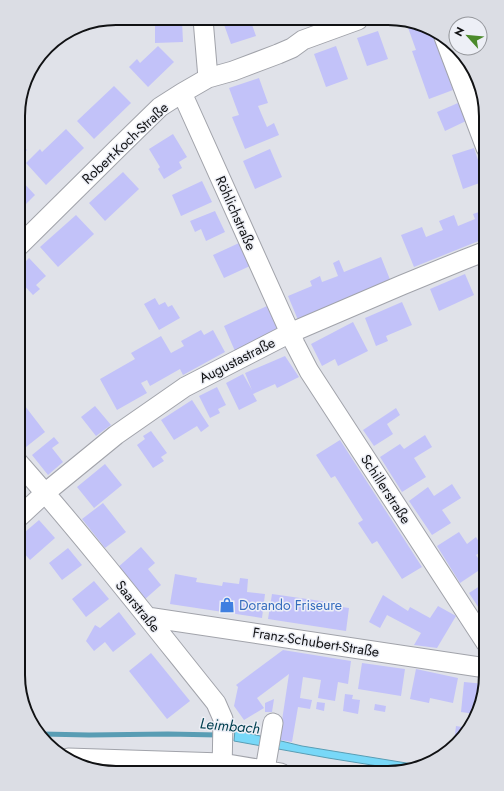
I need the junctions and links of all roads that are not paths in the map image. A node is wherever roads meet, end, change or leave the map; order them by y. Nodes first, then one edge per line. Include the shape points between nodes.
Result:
1 (204, 25) edge
2 (344, 25) edge
3 (448, 49) edge
4 (208, 78) junction
5 (182, 93) junction
6 (479, 130) edge
7 (25, 240) edge
8 (479, 254) edge
9 (290, 333) junction
10 (25, 470) edge
11 (45, 493) junction
12 (25, 512) edge
13 (147, 617) junction
14 (479, 632) edge
15 (479, 667) edge
16 (271, 737) dead end
17 (79, 758) edge
18 (222, 762) edge
19 (245, 766) edge
20 (273, 766) edge

1 - 4 street
2 - 4 street, Robert-Koch-Straße via 304,40 278,54
3 - 6 street
4 - 5 street, Robert-Koch-Straße
5 - 7 street, Robert-Koch-Straße via 149,117
5 - 9 street, Röhlichstraße
8 - 9 street, Augustastraße
9 - 11 street, Augustastraße via 185,387 116,435
9 - 14 street, Schillerstraße via 309,370
10 - 11 street, Saarstraße
11 - 12 street, Augustastraße
11 - 13 street, Saarstraße
13 - 15 street, Franz-Schubert-Straße
13 - 18 street, Saarstraße via 216,703 224,719
16 - 20 street
17 - 18 street
18 - 19 street

